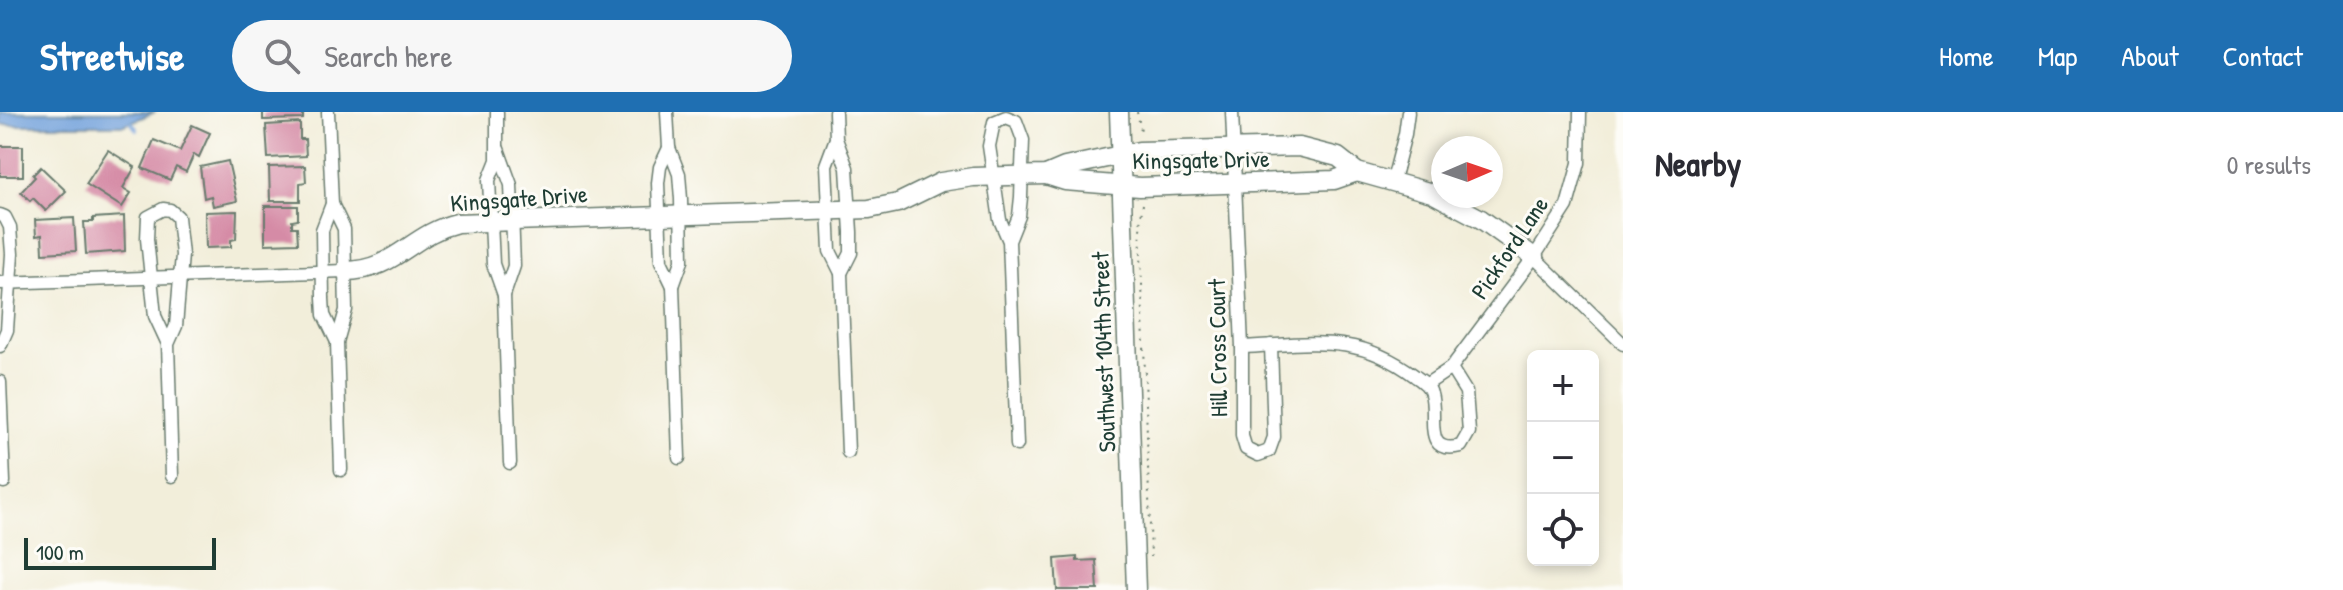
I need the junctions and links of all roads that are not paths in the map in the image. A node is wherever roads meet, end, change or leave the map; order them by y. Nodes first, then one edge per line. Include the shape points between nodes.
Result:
1 (328, 112) edge
2 (497, 112) edge
3 (667, 112) edge
4 (835, 112) edge
5 (1119, 112) edge
6 (1232, 112) edge
7 (1408, 112) edge
8 (1580, 112) edge
9 (836, 139) junction
10 (669, 148) junction
11 (1234, 148) junction
12 (498, 149) junction
13 (1130, 153) junction
14 (1357, 172) junction
15 (1022, 175) junction
16 (1046, 175) junction
17 (995, 176) junction
18 (1393, 180) junction
19 (1235, 184) junction
20 (1131, 186) junction
21 (332, 204) junction
22 (828, 209) junction
23 (849, 209) junction
24 (0, 215) edge
25 (681, 215) junction
26 (659, 216) junction
27 (512, 221) junction
28 (491, 222) junction
29 (1009, 241) junction
30 (1534, 257) junction
31 (345, 271) junction
32 (322, 272) junction
33 (841, 273) junction
34 (179, 277) junction
35 (151, 278) junction
36 (5, 283) edge
37 (673, 286) junction
38 (504, 295) junction
39 (337, 342) junction
40 (168, 344) junction
41 (1623, 344) edge
42 (1271, 345) junction
43 (0, 346) edge
44 (1242, 347) junction
45 (1451, 368) junction
46 (0, 382) edge
47 (1427, 384) junction
48 (1017, 445) dead end
49 (848, 452) dead end
50 (679, 458) dead end
51 (510, 463) dead end
52 (341, 470) dead end
53 (172, 476) dead end
54 (4, 482) dead end
55 (1136, 590) edge

1 - 21 street
2 - 12 street
3 - 10 street
4 - 9 street
5 - 13 street, Southwest 104th Street
6 - 11 street, Hill Cross Court
7 - 18 street
8 - 30 street, Pickford Lane via 1577,175 1562,214
9 - 22 street via 826,165
9 - 23 street via 847,168
10 - 25 street via 679,174
10 - 26 street via 658,174
11 - 13 street, Kingsgate Drive
11 - 14 street, Kingsgate Drive via 1318,150
11 - 19 street, Hill Cross Court
12 - 27 street via 509,178
12 - 28 street via 489,180
13 - 16 street, Kingsgate Drive
13 - 20 street, Southwest 104th Street
14 - 18 street, Kingsgate Drive
14 - 19 street, Kingsgate Drive via 1334,180
15 - 16 street, Kingsgate Drive
15 - 17 street, Kingsgate Drive
15 - 17 street via 1022,132 1006,117 994,122 989,136
15 - 29 street via 1019,216
16 - 20 street, Kingsgate Drive
17 - 23 street, Kingsgate Drive via 941,182 898,203
17 - 29 street via 1000,220
18 - 30 street, Kingsgate Drive via 1466,210
19 - 20 street, Kingsgate Drive
19 - 44 street, Hill Cross Court
20 - 55 street, Southwest 104th Street
21 - 31 street via 343,224
21 - 32 street via 322,230
22 - 23 street, Kingsgate Drive
22 - 25 street, Kingsgate Drive
22 - 33 street via 830,251
23 - 33 street via 851,253
24 - 36 street via 10,227
25 - 26 street, Kingsgate Drive
25 - 37 street via 682,261
26 - 27 street, Kingsgate Drive
26 - 37 street via 661,261
27 - 28 street, Kingsgate Drive
27 - 38 street via 514,266
28 - 31 street, Kingsgate Drive via 447,226 387,263
28 - 38 street via 493,264
29 - 48 street
30 - 41 street, Kingsgate Drive
30 - 45 street, Pickford Lane
31 - 32 street, Kingsgate Drive
31 - 39 street via 346,310
32 - 34 street, Kingsgate Drive
32 - 39 street via 324,315
33 - 49 street
34 - 35 street, Kingsgate Drive
34 - 35 street via 180,224 174,213 163,209 152,213 147,226
34 - 40 street via 176,326
35 - 36 street, Kingsgate Drive
35 - 40 street via 157,322
36 - 43 street via 7,330
37 - 50 street
38 - 51 street
39 - 52 street
40 - 53 street
42 - 44 street
42 - 44 street, Hill Cross Court via 1274,437 1269,451 1258,455 1243,444
42 - 47 street via 1367,348
45 - 47 street, Pickford Lane
45 - 47 street via 1466,392 1469,432 1461,446 1448,448 1436,441
46 - 54 street

